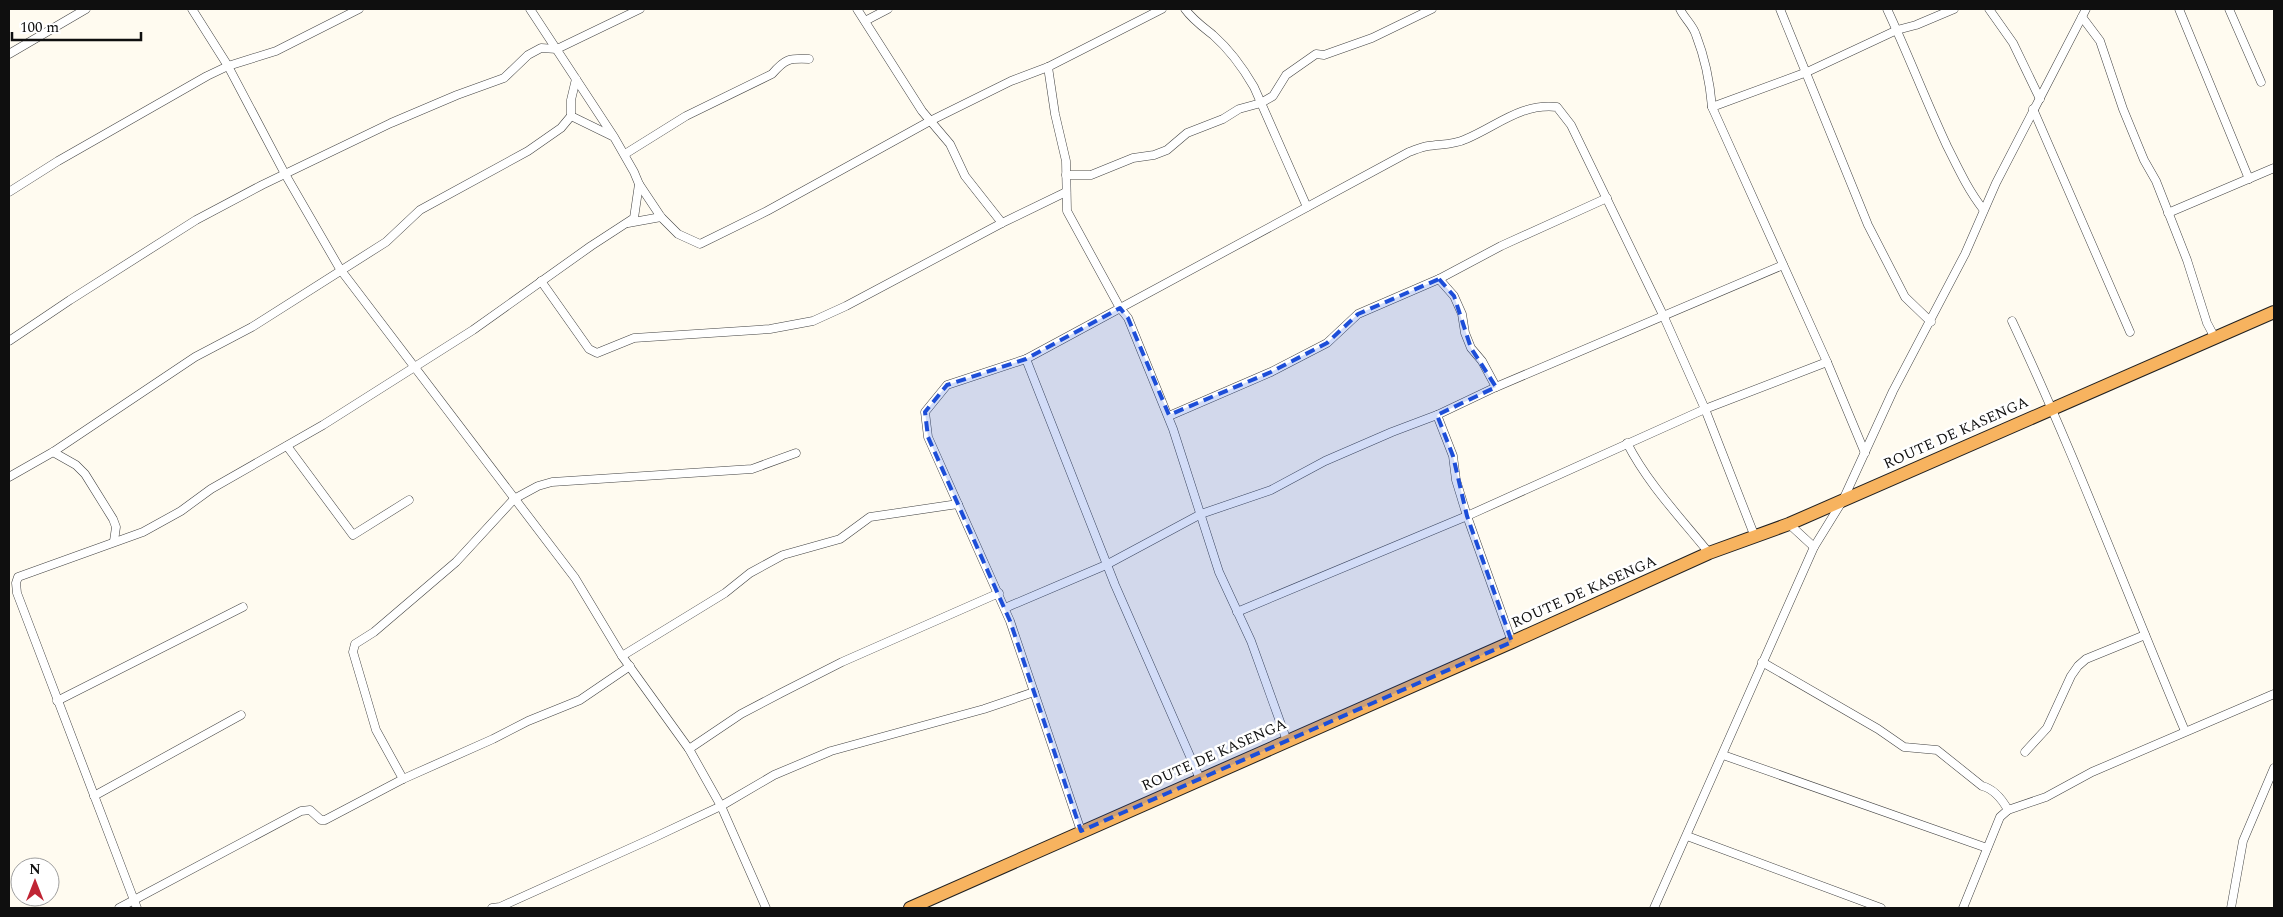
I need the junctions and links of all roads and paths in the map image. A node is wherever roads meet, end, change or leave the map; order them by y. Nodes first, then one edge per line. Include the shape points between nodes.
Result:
1 (86, 9) edge
2 (192, 9) edge
3 (359, 9) edge
4 (530, 9) edge
5 (640, 9) edge
6 (857, 9) edge
7 (888, 9) edge
8 (1162, 9) edge
9 (1185, 9) edge
10 (1432, 9) edge
11 (1680, 9) edge
12 (1780, 9) edge
13 (1887, 9) edge
14 (1954, 9) edge
15 (1989, 9) edge
16 (2086, 9) edge
17 (2179, 9) edge
18 (2229, 9) edge
19 (2082, 18) junction
20 (865, 21) junction
21 (1897, 30) junction
22 (557, 49) junction
23 (9, 54) edge
24 (809, 59) dead end
25 (228, 66) junction
26 (1048, 67) junction
27 (1807, 72) junction
28 (576, 79) junction
29 (2261, 82) dead end
30 (2040, 99) junction
31 (1262, 104) junction
32 (1712, 107) junction
33 (2034, 109) junction
34 (571, 116) junction
35 (930, 121) junction
36 (614, 137) junction
37 (624, 154) junction
38 (2274, 168) edge
39 (286, 174) junction
40 (1066, 175) junction
41 (2249, 179) junction
42 (639, 184) junction
43 (9, 192) edge
44 (1066, 192) junction
45 (1607, 198) junction
46 (1307, 207) junction
47 (1984, 209) junction
48 (2168, 213) junction
49 (661, 217) junction
50 (626, 223) junction
51 (1002, 223) junction
52 (1783, 265) junction
53 (340, 269) junction
54 (1439, 279) junction
55 (541, 281) junction
56 (1120, 308) junction
57 (2274, 312) edge
58 (1664, 317) junction
59 (2012, 321) dead end
60 (1930, 322) junction
61 (2130, 332) dead end
62 (2215, 338) junction
63 (9, 341) edge
64 (1026, 359) junction
65 (1827, 362) junction
66 (414, 368) junction
67 (1496, 387) junction
68 (2053, 408) junction
69 (1704, 409) junction
70 (1168, 416) junction
71 (1436, 416) junction
72 (1627, 443) junction
73 (288, 446) junction
74 (53, 452) junction
75 (796, 453) dead end
76 (1865, 454) junction
77 (10, 474) edge
78 (409, 500) dead end
79 (514, 500) junction
80 (1843, 500) junction
81 (958, 504) junction
82 (1201, 514) junction
83 (1467, 516) junction
84 (1789, 524) junction
85 (1755, 537) junction
86 (114, 541) junction
87 (1814, 547) junction
88 (1709, 553) junction
89 (1106, 564) junction
90 (999, 593) junction
91 (243, 607) dead end
92 (1004, 608) junction
93 (1237, 612) junction
94 (2145, 635) junction
95 (1512, 642) junction
96 (622, 656) junction
97 (1762, 662) junction
98 (630, 666) junction
99 (1034, 692) junction
100 (2274, 694) edge
101 (57, 701) junction
102 (241, 715) dead end
103 (2185, 730) junction
104 (1287, 741) junction
105 (689, 749) junction
106 (2025, 752) dead end
107 (1723, 755) junction
108 (2274, 768) edge
109 (403, 779) junction
110 (1200, 779) junction
111 (94, 796) junction
112 (721, 806) junction
113 (2008, 810) junction
114 (1080, 832) junction
115 (1687, 836) junction
116 (1987, 848) junction
117 (136, 904) edge
118 (119, 908) edge
119 (492, 908) edge
120 (766, 908) edge
121 (910, 908) edge
122 (1654, 908) edge
123 (1881, 908) edge
124 (1963, 908) edge
125 (2231, 908) edge

1 - 23 street
2 - 25 street
3 - 25 street via 276,51
4 - 22 street
5 - 22 street
6 - 20 street
7 - 20 street
8 - 26 street
9 - 31 street via 1231,53
10 - 31 street via 1372,38 1324,55 1316,54 1286,75 1273,96
11 - 32 street via 1696,32 1708,76
12 - 27 street
13 - 21 street
14 - 21 street
15 - 30 street via 2013,43
16 - 19 street
17 - 41 street
18 - 29 street
19 - 30 street
19 - 48 street via 2100,41 2123,110
20 - 35 street
21 - 27 street
21 - 47 street via 1949,149 1967,186
22 - 28 street
22 - 39 street via 541,48 528,55 504,78 399,119
24 - 37 street via 792,58 781,63 772,74 686,116
25 - 39 street
25 - 43 street
26 - 35 street via 1011,81
26 - 40 street
27 - 32 street
27 - 60 street via 1868,226 1905,296
28 - 34 street
28 - 36 street
30 - 33 street
31 - 40 street via 1239,109 1187,133 1167,150 1154,155 1133,158 1091,175
31 - 46 street
32 - 52 street
33 - 47 street
33 - 61 street
34 - 36 street
34 - 53 street via 528,151 420,210 386,242
35 - 49 street via 700,244 678,234
35 - 51 street via 950,144 964,176
36 - 37 street
37 - 42 street
38 - 41 street
39 - 53 street
39 - 63 street via 196,220
40 - 44 street
41 - 48 street
42 - 49 street
42 - 50 street via 634,218
44 - 51 street
44 - 56 street via 1070,219
45 - 46 street via 1572,125 1557,107 1542,105 1496,123 1466,140 1409,152
45 - 54 street via 1501,246
45 - 58 street
46 - 56 street
47 - 60 street
48 - 62 street
49 - 50 street
50 - 55 street
51 - 55 street via 813,321 770,330 634,338 597,353 589,348
52 - 58 street
52 - 65 street
53 - 66 street
53 - 74 street via 252,327 195,357
54 - 67 street via 1454,296 1471,348
54 - 70 street via 1358,314 1327,343 1271,372
55 - 66 street
56 - 64 street
56 - 70 street via 1128,318
57 - 62 highway, ROUTE DE KASENGA
58 - 67 street
58 - 69 street
59 - 68 street
60 - 76 street via 1893,391
62 - 68 highway, ROUTE DE KASENGA
64 - 81 street via 947,385 925,412 928,437
64 - 89 street
65 - 69 street
65 - 76 street
66 - 73 street
66 - 79 street
67 - 71 street
68 - 80 highway, ROUTE DE KASENGA
68 - 94 street
69 - 72 street
69 - 85 street
70 - 82 street
71 - 82 street via 1325,461 1271,490
71 - 83 street via 1453,456 1456,480
72 - 83 street
72 - 88 street via 1659,493
73 - 78 street via 353,535
73 - 86 street via 150,528
74 - 77 street
74 - 86 street via 85,474 113,519 116,527
75 - 79 street via 752,469 552,482
76 - 80 street
79 - 96 street via 575,578
79 - 109 street via 456,562 374,632 355,644 353,652 376,730
80 - 84 highway, ROUTE DE KASENGA
80 - 87 street
81 - 90 street
81 - 96 street via 870,517 840,539 784,555 750,573 725,593
82 - 89 street
82 - 93 street via 1219,572
83 - 93 street
83 - 95 street
84 - 85 highway, ROUTE DE KASENGA
84 - 87 street
85 - 88 highway, ROUTE DE KASENGA
86 - 101 street via 18,577 17,593
87 - 97 street
88 - 95 highway, ROUTE DE KASENGA
89 - 92 street
89 - 110 street
90 - 92 street
90 - 105 street via 780,693 741,714
91 - 101 street
92 - 99 street
93 - 104 street via 1251,641
94 - 103 street
94 - 106 street via 2086,659 2078,666 2047,728
95 - 104 highway, ROUTE DE KASENGA
96 - 98 street
97 - 107 street
97 - 113 street via 1904,747 1930,748 1945,755 2003,800
98 - 105 street
98 - 109 street via 573,704 528,721
99 - 112 street via 831,751 774,775
99 - 114 street
100 - 103 street
101 - 111 street
102 - 111 street
103 - 113 street via 2092,772 2046,798
104 - 110 highway, ROUTE DE KASENGA
105 - 112 street
107 - 115 street
107 - 116 street
108 - 125 street via 2243,841
109 - 117 street via 324,820 310,810 301,811
110 - 114 highway, ROUTE DE KASENGA
111 - 117 street
112 - 119 street
112 - 120 street
113 - 116 street via 2000,817
114 - 121 highway, ROUTE DE KASENGA
115 - 122 street
115 - 123 street
116 - 124 street
117 - 118 street

